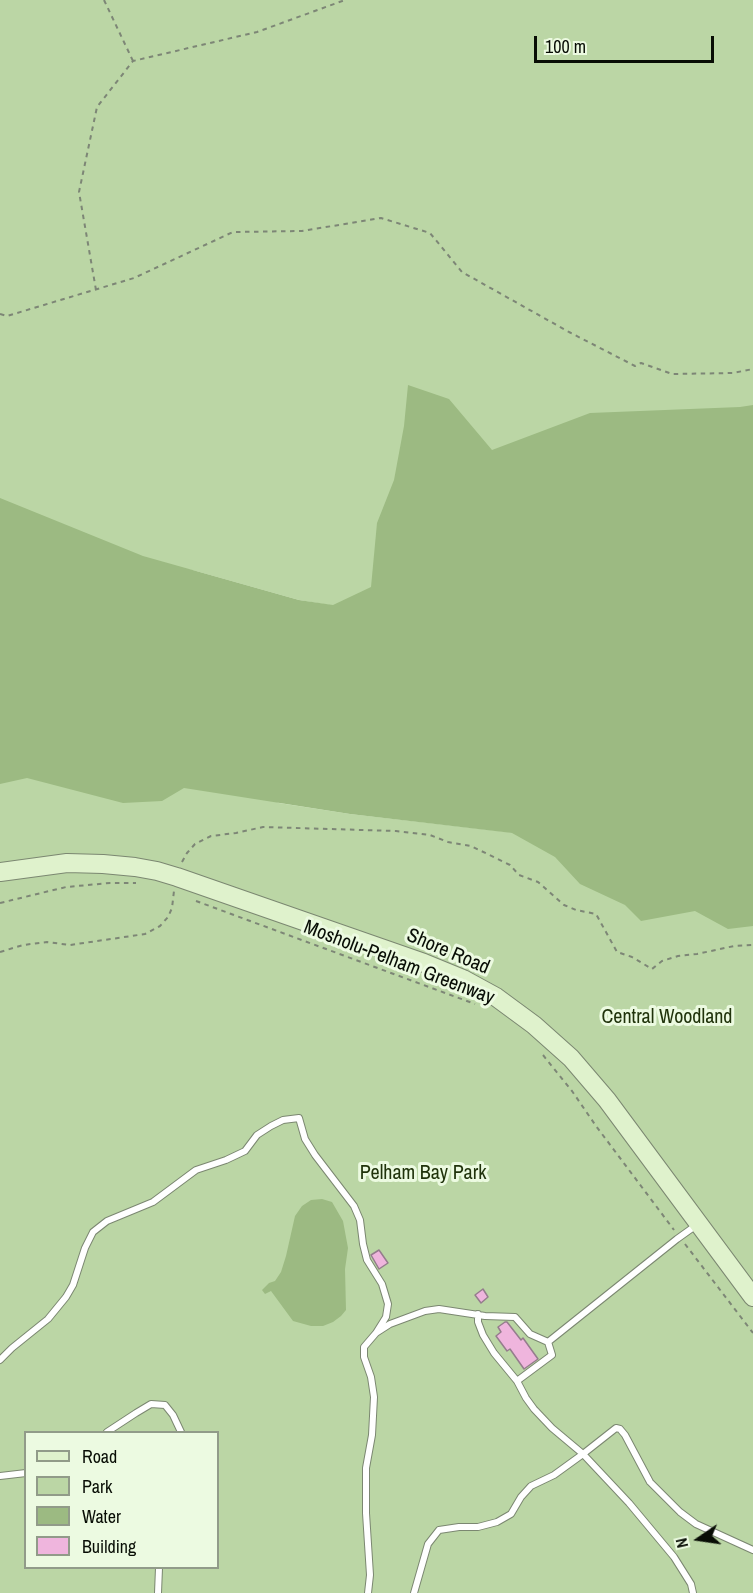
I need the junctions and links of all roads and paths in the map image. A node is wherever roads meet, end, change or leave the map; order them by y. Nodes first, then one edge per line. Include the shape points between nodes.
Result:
1 (104, 0) edge
2 (345, 0) edge
3 (133, 61) junction
4 (96, 290) junction
5 (0, 314) edge
6 (753, 369) edge
7 (180, 868) dead end
8 (0, 872) edge
9 (140, 884) dead end
10 (174, 892) dead end
11 (196, 901) dead end
12 (0, 903) edge
13 (753, 945) edge
14 (0, 952) edge
15 (479, 1006) dead end
16 (538, 1048) dead end
17 (699, 1223) junction
18 (680, 1237) junction
19 (753, 1297) edge
20 (478, 1314) junction
21 (753, 1332) edge
22 (376, 1333) junction
23 (548, 1342) junction
24 (0, 1360) edge
25 (517, 1381) junction
26 (109, 1431) edge
27 (181, 1431) edge
28 (583, 1454) junction
29 (24, 1473) edge
30 (0, 1476) edge
31 (753, 1550) edge
32 (159, 1569) edge
33 (158, 1593) edge
34 (368, 1593) edge
35 (414, 1593) edge
36 (693, 1593) edge

1 - 3 path
2 - 3 path via 256,32
3 - 4 path via 97,107 79,192
4 - 5 path via 7,316
4 - 6 path via 134,278 233,232 302,231 381,218 430,233 462,272 635,366 641,363 672,374
7 - 13 path via 195,844 211,836 263,827 430,835 471,846 538,882 564,905 596,914 617,952 652,969 678,956
8 - 17 main road, Shore Road via 67,863 157,871 463,979 506,1004 571,1058
9 - 12 path via 66,887
10 - 14 path via 168,917 145,934 70,945 47,942
11 - 15 path, Mosholu-Pelham Greenway
16 - 18 path
17 - 18 lane
17 - 19 main road, Shore Road
18 - 21 path
18 - 23 lane
20 - 22 lane via 425,1311
20 - 23 lane via 515,1317 530,1334
20 - 25 lane via 483,1335
22 - 24 lane via 386,1317 388,1304 382,1284 367,1260 360,1220 354,1206 315,1155 299,1118 271,1126 245,1151 196,1170 153,1202 107,1221 93,1232 66,1297 48,1319
22 - 34 lane via 364,1347 374,1397 366,1468
23 - 25 lane via 552,1355
25 - 28 lane via 534,1409
26 - 27 lane via 151,1404 165,1405
28 - 31 lane via 616,1428 620,1429 650,1482 680,1512 696,1524
28 - 35 lane via 531,1486 511,1514 497,1522 439,1530 428,1544
28 - 36 lane via 674,1557
29 - 30 lane
32 - 33 lane

